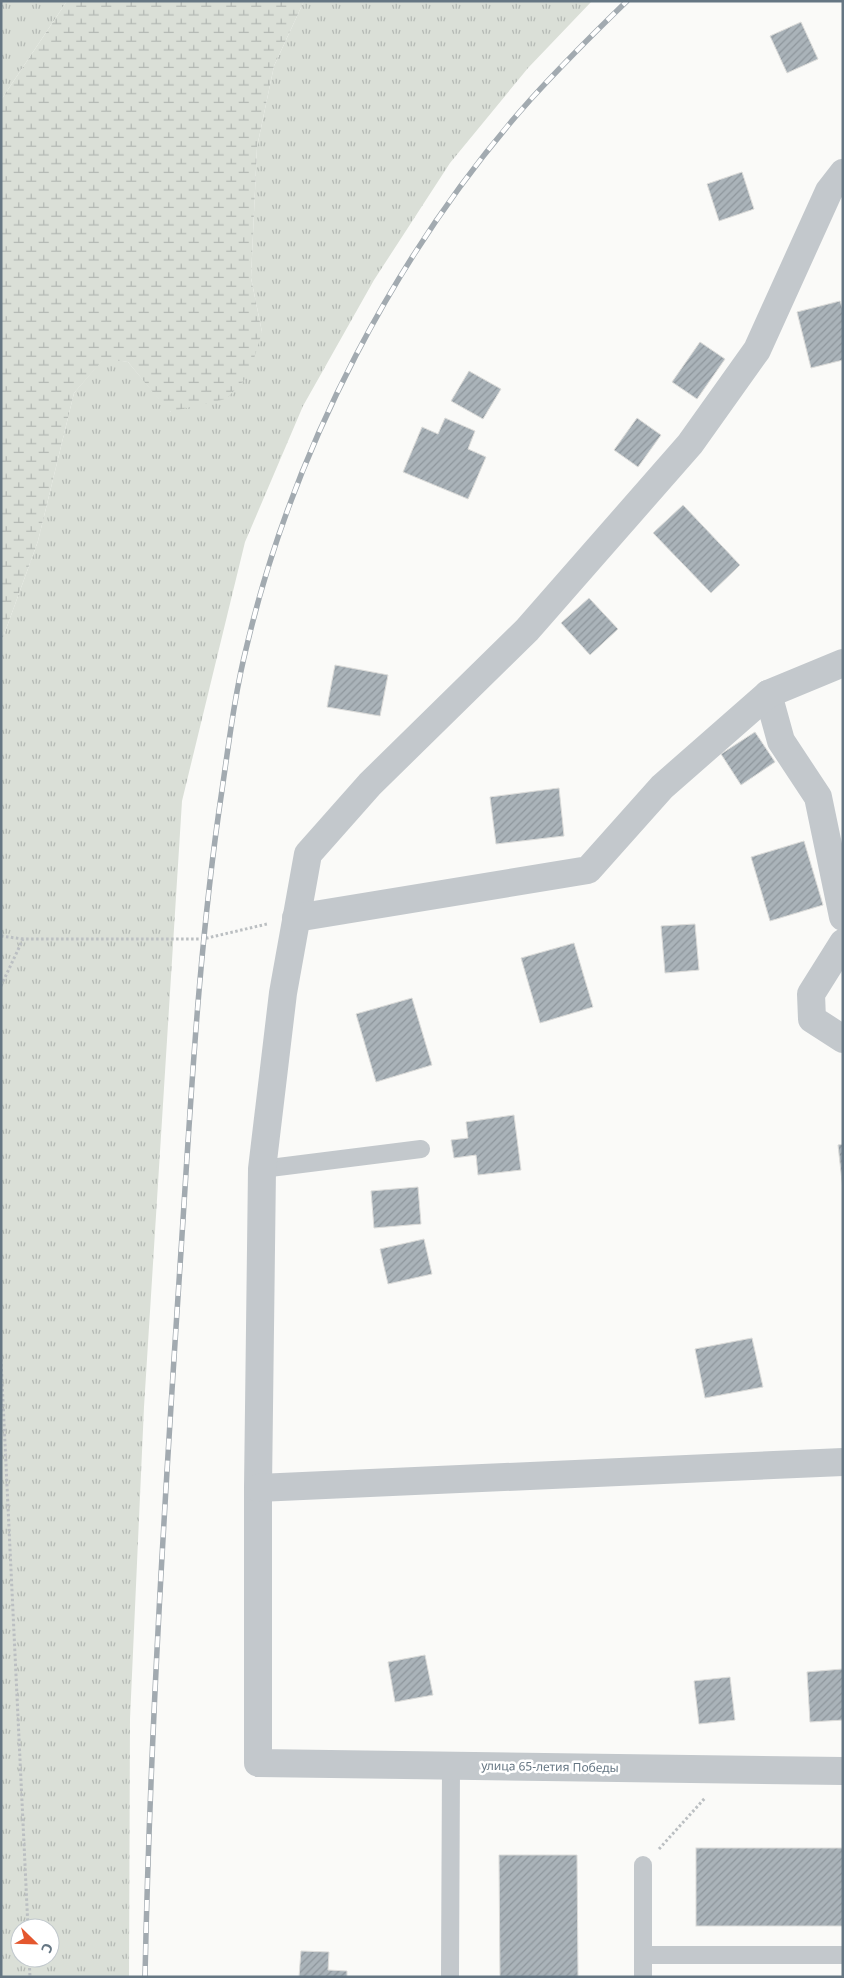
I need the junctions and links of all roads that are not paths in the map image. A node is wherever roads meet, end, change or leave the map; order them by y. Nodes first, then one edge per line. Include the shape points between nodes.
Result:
1 (843, 173) edge
2 (843, 663) edge
3 (768, 694) junction
4 (843, 916) edge
5 (296, 918) junction
6 (843, 943) edge
7 (843, 1039) edge
8 (421, 1149) dead end
9 (262, 1169) junction
10 (843, 1462) edge
11 (258, 1488) junction
12 (451, 1766) junction
13 (843, 1771) edge
14 (643, 1865) road end
15 (643, 1955) junction
16 (843, 1955) edge
17 (450, 1977) edge
18 (643, 1977) edge

1 - 5 street via 829,191 757,350 690,444 527,630 370,784 308,854
2 - 3 street
3 - 4 street via 781,741 818,797
3 - 5 street via 662,787 588,870
5 - 9 street via 283,993
6 - 7 street via 811,994 812,1019
8 - 9 lane
9 - 11 street
10 - 11 street
11 - 12 street, улица 65-летия Победы via 258,1763
12 - 13 street, улица 65-летия Победы
12 - 17 lane
14 - 15 lane
15 - 16 lane
15 - 18 lane

